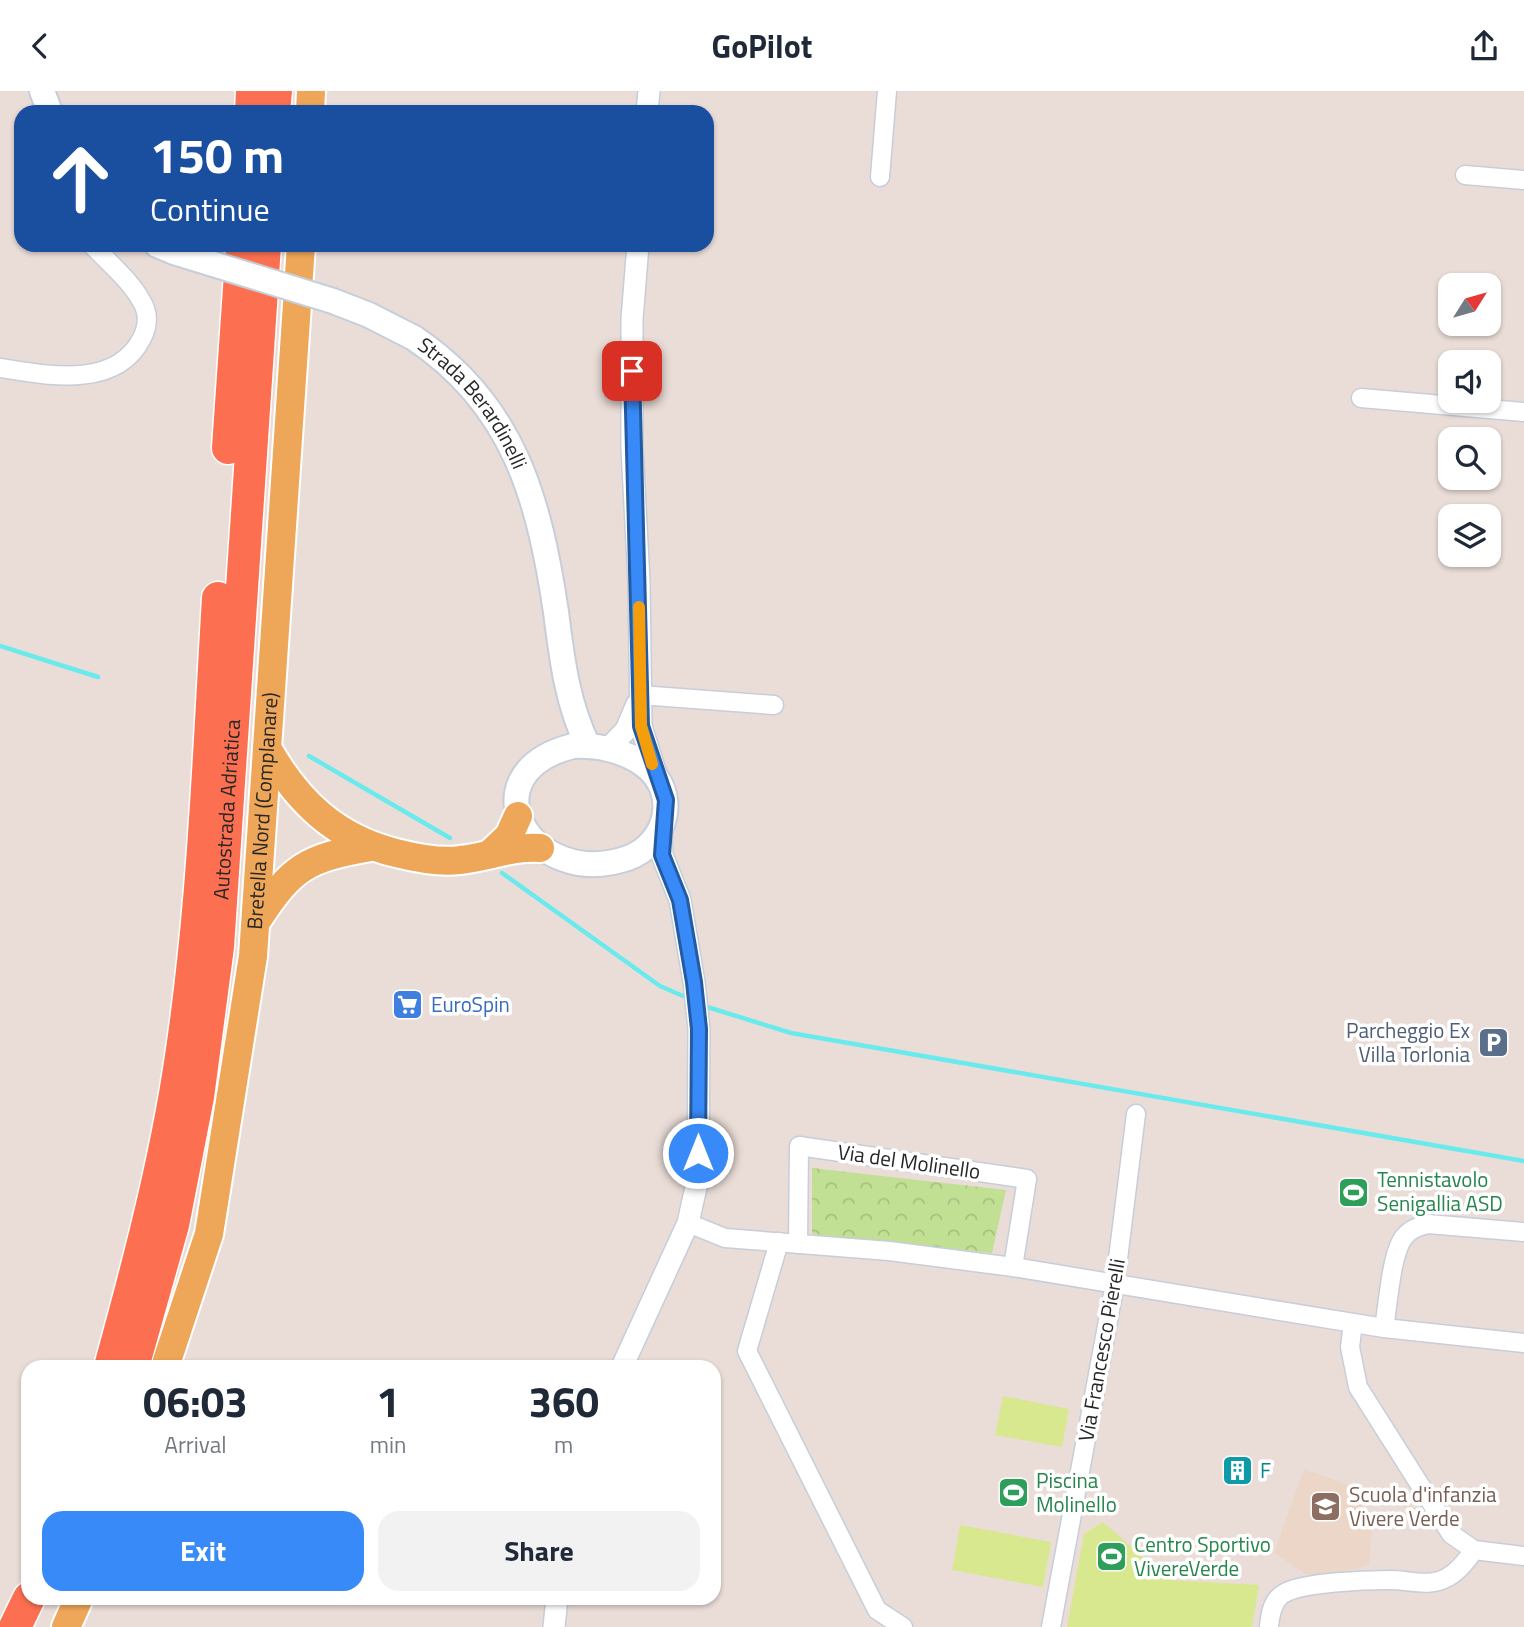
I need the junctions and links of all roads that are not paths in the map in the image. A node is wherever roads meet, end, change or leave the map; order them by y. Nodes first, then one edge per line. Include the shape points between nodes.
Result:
1 (887, 91) edge
2 (1465, 175) dead end
3 (880, 177) dead end
4 (1524, 180) edge
5 (98, 252) edge
6 (175, 252) edge
7 (242, 252) edge
8 (264, 252) edge
9 (301, 252) edge
10 (637, 252) edge
11 (0, 368) edge
12 (1361, 398) dead end
13 (1524, 412) edge
14 (640, 695) junction
15 (569, 701) junction
16 (774, 705) dead end
17 (223, 714) junction
18 (598, 747) junction
19 (267, 748) junction
20 (545, 755) junction
21 (221, 756) junction
22 (657, 777) junction
23 (309, 808) junction
24 (518, 816) junction
25 (661, 830) junction
26 (263, 836) junction
27 (371, 847) junction
28 (540, 848) junction
29 (489, 854) junction
30 (632, 856) junction
31 (302, 866) junction
32 (674, 883) junction
33 (255, 924) junction
34 (1136, 1114) dead end
35 (688, 1223) junction
36 (1524, 1232) edge
37 (779, 1242) junction
38 (798, 1244) junction
39 (1013, 1267) junction
40 (1115, 1283) junction
41 (1353, 1323) junction
42 (1384, 1328) junction
43 (1524, 1343) edge
44 (112, 1360) edge
45 (135, 1360) edge
46 (167, 1360) edge
47 (625, 1360) edge
48 (1474, 1550) junction
49 (1524, 1556) edge
50 (26, 1605) edge
51 (47, 1605) edge
52 (76, 1605) edge
53 (556, 1605) edge
54 (15, 1627) edge
55 (37, 1627) edge
56 (66, 1627) edge
57 (554, 1627) edge
58 (903, 1627) edge
59 (1051, 1627) edge
60 (1269, 1627) edge

1 - 3 street
2 - 4 street
5 - 11 street via 142,300 147,328 141,341 117,364 84,375 51,376
6 - 15 main road, Strada Berardinelli, bridge via 369,315 414,338 476,389 508,435 531,492
7 - 17 highway, Autostrada Adriatica
8 - 17 highway, Autostrada Adriatica via 239,595
9 - 19 main road, Bretella Nord (Complanare)
10 - 14 street via 632,319 632,448
12 - 13 street
14 - 16 street
14 - 18 street via 626,730
14 - 22 street via 641,726
15 - 18 main road, Strada Berardinelli
15 - 20 main road, Strada Berardinelli via 557,737
17 - 21 highway, Autostrada Adriatica
18 - 20 main road via 573,747
18 - 22 main road via 628,755
19 - 23 main road via 284,779
19 - 26 main road, Bretella Nord (Complanare)
20 - 24 main road via 524,776
21 - 44 highway, Autostrada Adriatica via 175,1092 151,1217
21 - 45 highway, Autostrada Adriatica via 218,947 198,1097 173,1226
22 - 25 main road via 666,800
23 - 26 main road via 284,814
23 - 27 main road via 331,826
24 - 28 main road
24 - 29 main road via 509,836
25 - 30 main road
25 - 32 street via 662,855
26 - 31 main road via 284,859
26 - 33 main road, Bretella Nord (Complanare)
27 - 29 main road via 415,858 459,861
27 - 31 main road via 330,854
28 - 29 main road
28 - 30 main road via 592,864
30 - 32 street via 655,866
31 - 33 main road via 277,889
32 - 35 street via 684,919 699,1029 698,1178
33 - 46 main road, Bretella Nord (Complanare) via 209,1234
34 - 40 street, Via Francesco Pierelli
35 - 37 street via 726,1238
35 - 47 street
36 - 42 street via 1427,1224 1415,1228 1403,1237 1397,1251
37 - 38 street
37 - 58 street via 747,1351 877,1610
38 - 39 street
38 - 39 street, Via del Molinello via 799,1146 1027,1179
39 - 40 street
40 - 41 street
40 - 59 street, Via Francesco Pierelli
41 - 42 street
41 - 48 street via 1353,1370 1366,1403 1451,1534
42 - 43 street
48 - 49 street
48 - 60 street via 1447,1578 1428,1584 1390,1580 1284,1593 1271,1611
50 - 54 highway
51 - 55 highway
52 - 56 main road
53 - 57 street

